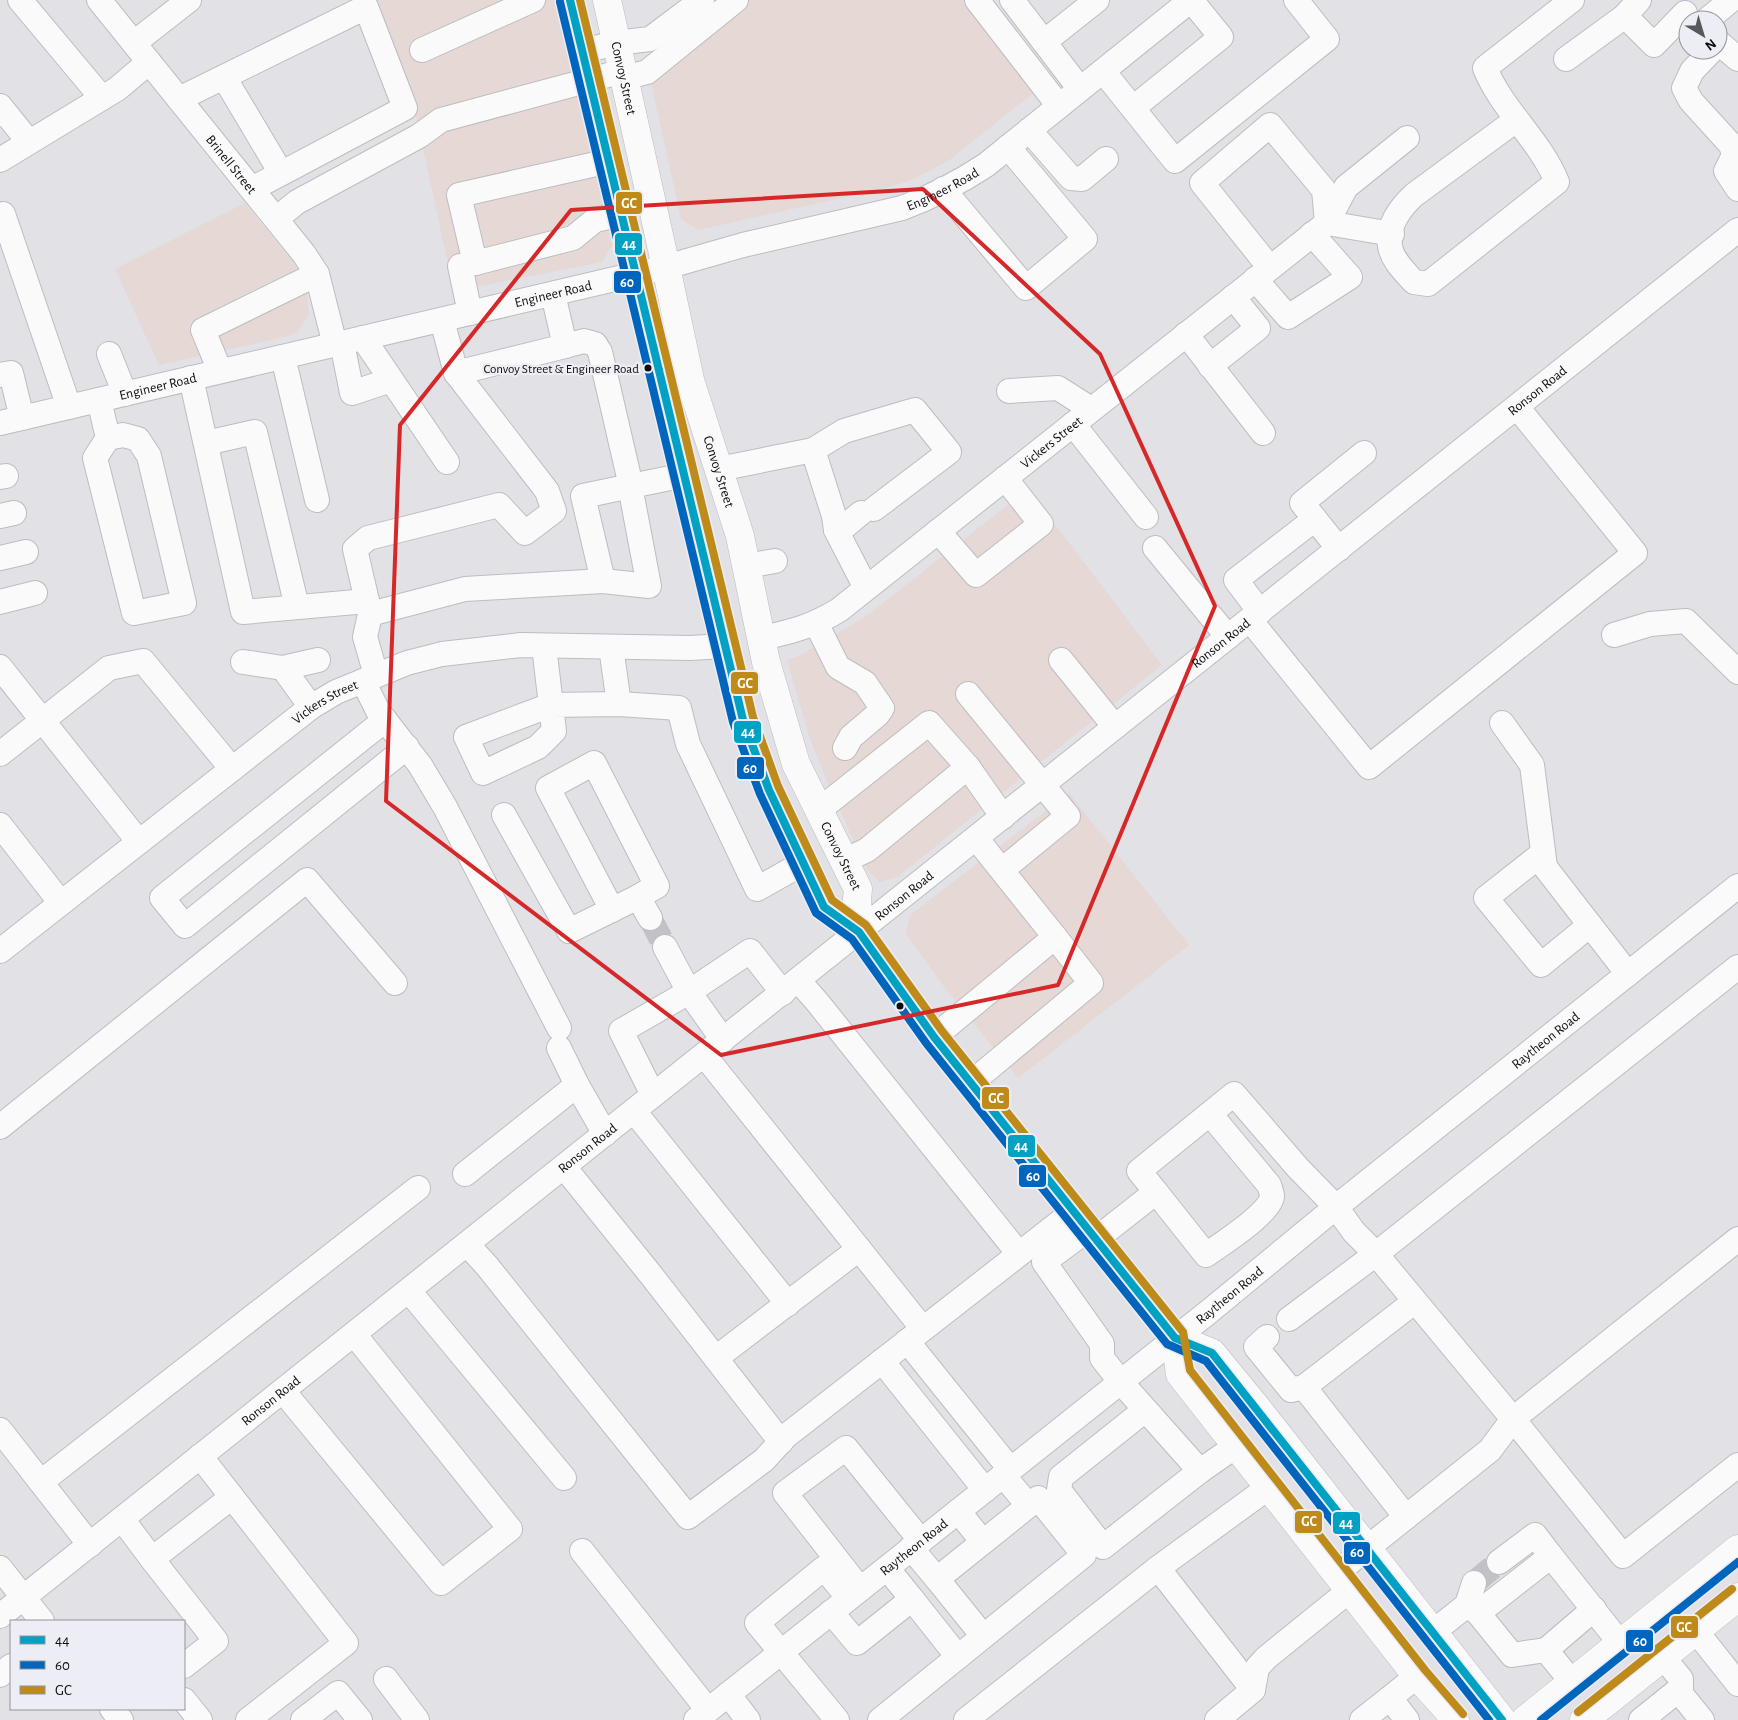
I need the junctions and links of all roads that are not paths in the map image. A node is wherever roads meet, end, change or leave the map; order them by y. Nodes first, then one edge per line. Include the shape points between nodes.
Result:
1 (20, 0) edge
2 (99, 0) edge
3 (189, 0) edge
4 (533, 0) edge
5 (570, 0) edge
6 (607, 0) edge
7 (702, 0) edge
8 (736, 0) edge
9 (977, 0) edge
10 (1012, 0) edge
11 (1097, 0) edge
12 (1191, 0) edge
13 (1296, 0) edge
14 (1572, 0) edge
15 (1731, 0) edge
16 (1632, 8) edge
17 (1683, 9) edge
18 (1044, 42) junction
19 (134, 43) junction
20 (616, 43) junction
21 (422, 50) dead end
22 (583, 51) junction
23 (1728, 52) edge
24 (1566, 59) dead end
25 (1702, 60) edge
26 (1738, 60) edge
27 (149, 62) junction
28 (1103, 71) junction
29 (624, 75) junction
30 (224, 77) junction
31 (590, 81) junction
32 (1080, 89) junction
33 (109, 94) junction
34 (179, 99) junction
35 (0, 106) edge
36 (1059, 106) junction
37 (1133, 108) junction
38 (1516, 120) junction
39 (1029, 130) junction
40 (1407, 138) dead end
41 (29, 142) junction
42 (1008, 147) junction
43 (1106, 159) dead end
44 (0, 160) edge
45 (609, 160) junction
46 (281, 173) junction
47 (1738, 188) edge
48 (252, 189) junction
49 (943, 190) junction
50 (4, 214) dead end
51 (622, 214) junction
52 (276, 219) junction
53 (1320, 228) junction
54 (1738, 230) edge
55 (1392, 234) junction
56 (475, 263) junction
57 (666, 267) junction
58 (317, 274) junction
59 (635, 274) junction
60 (1262, 274) junction
61 (553, 294) junction
62 (1233, 297) junction
63 (470, 313) junction
64 (442, 320) junction
65 (1186, 334) junction
66 (347, 342) junction
67 (565, 346) junction
68 (109, 354) dead end
69 (283, 356) junction
70 (1210, 366) junction
71 (220, 371) junction
72 (456, 373) junction
73 (0, 376) edge
74 (191, 378) junction
75 (392, 380) junction
76 (1009, 391) dead end
77 (125, 394) junction
78 (99, 400) junction
79 (69, 407) junction
80 (1517, 407) junction
81 (1082, 417) junction
82 (11, 421) edge
83 (1263, 433) dead end
84 (108, 438) junction
85 (206, 443) junction
86 (813, 450) junction
87 (1364, 453) dead end
88 (448, 462) dead end
89 (718, 469) junction
90 (685, 475) junction
91 (1006, 478) junction
92 (630, 486) junction
93 (317, 500) dead end
94 (694, 513) junction
95 (1146, 517) dead end
96 (1316, 519) junction
97 (836, 530) junction
98 (938, 531) junction
99 (1155, 548) dead end
100 (1339, 548) junction
101 (26, 552) dead end
102 (0, 558) edge
103 (775, 561) dead end
104 (746, 566) junction
105 (603, 581) junction
106 (866, 588) junction
107 (35, 593) dead end
108 (0, 602) edge
109 (297, 608) junction
110 (368, 608) junction
111 (1255, 616) junction
112 (819, 622) junction
113 (1614, 635) dead end
114 (1228, 637) junction
115 (762, 638) junction
116 (544, 646) junction
117 (725, 646) junction
118 (611, 647) junction
119 (318, 660) dead end
120 (1061, 660) dead end
121 (243, 662) dead end
122 (0, 667) edge
123 (283, 668) junction
124 (1738, 672) edge
125 (370, 678) junction
126 (968, 694) dead end
127 (619, 704) junction
128 (311, 707) junction
129 (892, 709) dead end
130 (43, 720) junction
131 (385, 720) junction
132 (1502, 723) dead end
133 (1115, 727) junction
134 (407, 747) junction
135 (845, 748) dead end
136 (0, 754) edge
137 (796, 764) junction
138 (968, 767) junction
139 (232, 769) junction
140 (1043, 785) junction
141 (819, 810) junction
142 (504, 815) dead end
143 (1004, 816) junction
144 (0, 825) edge
145 (976, 838) junction
146 (139, 842) junction
147 (1543, 853) junction
148 (844, 861) junction
149 (803, 863) junction
150 (1002, 870) junction
151 (1738, 886) edge
152 (638, 897) junction
153 (61, 904) junction
154 (612, 910) junction
155 (650, 918) tunnel mouth
156 (1590, 925) junction
157 (859, 932) junction
158 (1055, 937) junction
159 (665, 947) tunnel mouth
160 (0, 951) edge
161 (1738, 967) edge
162 (1628, 974) junction
163 (395, 983) dead end
164 (790, 987) junction
165 (689, 992) junction
166 (934, 1037) junction
167 (723, 1040) junction
168 (704, 1055) junction
169 (971, 1083) junction
170 (577, 1085) junction
171 (654, 1095) junction
172 (634, 1111) junction
173 (1210, 1114) junction
174 (0, 1127) edge
175 (605, 1134) junction
176 (564, 1167) junction
177 (465, 1174) dead end
178 (418, 1188) dead end
179 (1156, 1192) junction
180 (1336, 1207) junction
181 (1085, 1227) junction
182 (1738, 1238) edge
183 (467, 1244) junction
184 (859, 1249) junction
185 (1031, 1254) junction
186 (1376, 1254) junction
187 (409, 1291) junction
188 (1414, 1302) junction
189 (788, 1304) junction
190 (1289, 1319) dead end
191 (354, 1334) junction
192 (915, 1335) junction
193 (1267, 1337) dead end
194 (1175, 1338) junction
195 (716, 1358) junction
196 (882, 1361) junction
197 (1120, 1381) junction
198 (1304, 1387) junction
199 (283, 1391) junction
200 (1145, 1410) junction
201 (1513, 1419) junction
202 (0, 1430) edge
203 (781, 1442) junction
204 (1236, 1446) junction
205 (1036, 1448) junction
206 (200, 1456) junction
207 (1738, 1465) edge
208 (1200, 1471) junction
209 (1007, 1472) junction
210 (1060, 1477) junction
211 (564, 1478) dead end
212 (41, 1482) junction
213 (1269, 1487) junction
214 (985, 1490) junction
215 (232, 1497) junction
216 (1028, 1505) junction
217 (958, 1511) junction
218 (1406, 1517) junction
219 (122, 1519) junction
220 (983, 1542) junction
221 (916, 1544) junction
222 (90, 1545) junction
223 (1367, 1548) junction
224 (1738, 1549) edge
225 (582, 1551) dead end
226 (1551, 1556) junction
227 (152, 1559) junction
228 (1499, 1562) tunnel mouth
229 (0, 1568) edge
230 (886, 1568) junction
231 (1158, 1568) junction
232 (937, 1580) junction
233 (1343, 1581) junction
234 (1474, 1583) dead end
235 (1738, 1597) edge
236 (23, 1598) junction
237 (912, 1599) junction
238 (847, 1600) junction
239 (780, 1604) junction
240 (1472, 1609) junction
241 (1594, 1609) junction
242 (0, 1616) edge
243 (41, 1620) edge
244 (1696, 1631) junction
245 (1433, 1632) junction
246 (804, 1634) junction
247 (983, 1636) junction
248 (1620, 1643) junction
249 (1546, 1650) junction
250 (782, 1652) junction
251 (958, 1656) junction
252 (1664, 1657) junction
253 (185, 1665) edge
254 (10, 1667) edge
255 (0, 1675) edge
256 (1417, 1676) junction
257 (386, 1679) dead end
258 (1572, 1682) junction
259 (1738, 1684) edge
260 (1681, 1688) junction
261 (1253, 1690) junction
262 (728, 1694) junction
263 (1390, 1698) junction
264 (185, 1701) edge
265 (702, 1715) edge
266 (200, 1720) edge
267 (248, 1720) edge
268 (303, 1720) edge
269 (360, 1720) edge
270 (417, 1720) edge
271 (748, 1720) edge
272 (837, 1720) edge
273 (880, 1720) edge
274 (966, 1720) edge
275 (1217, 1720) edge
276 (1362, 1720) edge
277 (1407, 1720) edge
278 (1454, 1720) edge
279 (1502, 1720) edge
280 (1525, 1720) edge
281 (1584, 1720) edge
282 (1641, 1720) edge
283 (1702, 1720) edge

1 - 33 street
2 - 19 street, Brinell Street
3 - 19 street
4 - 21 street
5 - 22 main road
6 - 20 main road, Convoy Street
7 - 20 street via 650,39
8 - 29 street via 647,72
9 - 36 street
10 - 18 street
11 - 18 street
12 - 28 street, Engineer Road
12 - 37 street via 1221,37
13 - 37 street via 1327,39 1175,161
14 - 38 street via 1484,68 1492,86
15 - 17 street
16 - 17 street via 1654,45
16 - 24 street
18 - 32 street
19 - 27 street, Brinell Street
20 - 22 street
20 - 29 main road, Convoy Street
22 - 31 main road
23 - 26 street
25 - 47 street via 1692,70 1684,88 1691,101 1731,145 1734,155 1726,171
27 - 33 street
27 - 34 street, Brinell Street
28 - 32 street, Engineer Road
28 - 37 street
29 - 31 street
29 - 57 main road, Convoy Street
30 - 34 street
30 - 46 street
30 - 46 street via 366,7 405,108
31 - 45 main road
31 - 52 street via 441,120 419,136 297,202
32 - 36 street, Engineer Road
33 - 41 street
34 - 48 street, Brinell Street
35 - 41 street
36 - 39 street, Engineer Road
38 - 55 street via 1414,195 1401,207
38 - 55 street via 1550,165 1557,182 1428,284 1414,282 1400,266 1390,247
39 - 42 street, Engineer Road
39 - 43 street via 1071,178 1082,179
40 - 53 street via 1346,187
41 - 44 street
42 - 49 street, Engineer Road
42 - 49 street via 1085,239 1026,288
45 - 51 main road
45 - 56 street via 459,195
46 - 48 street
48 - 52 street, Brinell Street
49 - 57 street, Engineer Road via 902,208 743,245
50 - 79 street
51 - 56 street via 595,220 573,238
51 - 59 main road
52 - 58 street, Brinell Street
53 - 55 street
53 - 60 street, Vickers Street
53 - 60 street via 1350,277 1288,317
53 - 60 street via 1324,190 1270,125 1202,183
54 - 80 street, Ronson Road
56 - 63 street via 460,266
57 - 59 street, Engineer Road
57 - 89 main road, Convoy Street via 690,380
58 - 66 street, Brinell Street
58 - 71 street via 203,330
59 - 61 street, Engineer Road
59 - 90 main road
60 - 62 street, Vickers Street
61 - 63 street, Engineer Road
61 - 67 street
62 - 65 street, Vickers Street
62 - 70 street via 1258,328
63 - 64 street, Engineer Road
64 - 66 street, Engineer Road
64 - 72 street
65 - 70 street
65 - 81 street, Vickers Street
66 - 69 street, Engineer Road
66 - 75 street
66 - 75 street, Brinell Street via 352,393
67 - 72 street
67 - 92 street via 584,341 595,344 600,352
68 - 77 street
69 - 71 street, Engineer Road
69 - 93 street
70 - 83 street
71 - 74 street, Engineer Road
72 - 110 street via 548,492 554,511 524,533 499,505 368,538 355,549
73 - 82 street via 10,373
74 - 77 street, Engineer Road
74 - 85 street
75 - 88 street
76 - 81 street via 1058,388
77 - 78 street, Engineer Road
78 - 79 street, Engineer Road
78 - 84 street
79 - 82 street, Engineer Road
80 - 100 street, Ronson Road
80 - 111 street via 1635,553 1369,768
81 - 91 street, Vickers Street
81 - 95 street
84 - 84 street via 95,458 134,613 184,603 149,456 138,439 122,435
85 - 109 street via 243,612
85 - 109 street via 255,432
86 - 89 street
86 - 97 street
86 - 97 street via 844,431 915,410 949,452 868,511
87 - 96 street via 1302,503
89 - 104 main road, Convoy Street via 740,536
90 - 92 street
90 - 94 main road
91 - 98 street, Vickers Street
91 - 98 street via 1040,524 976,575
92 - 105 street via 583,496
92 - 105 street via 649,586
94 - 115 main road via 714,528 730,604 738,622 750,636
94 - 117 main road
96 - 100 street
96 - 111 street via 1236,580
97 - 106 street
98 - 106 street, Vickers Street
99 - 114 street
100 - 111 street, Ronson Road
101 - 102 street
103 - 104 street
104 - 115 main road, Convoy Street
105 - 110 street via 465,589
106 - 112 street, Vickers Street
107 - 108 street
109 - 110 street
110 - 125 street via 365,636
111 - 114 street, Ronson Road
112 - 115 street, Vickers Street
112 - 129 street via 841,660 870,680
112 - 135 street via 838,667 864,682 882,708 851,737
113 - 124 street via 1650,624 1686,621
114 - 133 street, Ronson Road
115 - 137 main road, Convoy Street
116 - 118 street, Vickers Street
116 - 125 street, Vickers Street via 521,645 442,654 407,663
116 - 127 street via 551,705
117 - 118 street, Vickers Street
117 - 137 main road via 747,664
117 - 149 main road via 743,720 757,760
118 - 127 street
119 - 123 street
120 - 133 street
121 - 123 street
122 - 130 street
123 - 128 street
125 - 128 street, Vickers Street
125 - 131 street via 378,711
126 - 140 street
127 - 149 street via 679,708 688,744 757,889
128 - 139 street, Vickers Street
130 - 136 street
130 - 139 street via 109,668 142,661
130 - 146 street
131 - 134 street
131 - 134 street via 162,898 185,926
132 - 147 street via 1532,765
133 - 140 street, Ronson Road
134 - 170 street via 445,807 559,1038
137 - 141 main road, Convoy Street
138 - 141 street via 929,723
138 - 143 street
138 - 148 street via 867,850
139 - 146 street, Vickers Street
140 - 143 street, Ronson Road
140 - 150 street via 1068,816
141 - 148 main road, Convoy Street
142 - 154 street via 569,931
143 - 145 street, Ronson Road
144 - 153 street
145 - 150 street
145 - 157 street, Ronson Road
146 - 153 street, Vickers Street
147 - 156 street via 1545,867
147 - 156 street via 1486,898 1540,965
148 - 157 main road, Convoy Street via 858,888
149 - 157 main road via 824,908
150 - 158 street
151 - 162 street, Raytheon Road
152 - 154 street
152 - 154 street via 657,886 594,763 548,788
152 - 155 street
153 - 160 street, Vickers Street
156 - 162 street
157 - 164 street, Ronson Road
157 - 166 main road
158 - 166 street
158 - 169 street via 1091,983
159 - 165 street
161 - 186 street
162 - 180 street, Raytheon Road
163 - 174 street via 307,880
164 - 165 street via 750,951
164 - 167 street, Ronson Road
164 - 185 street via 818,1003
165 - 167 street
165 - 171 street via 620,1031
166 - 169 main road
167 - 168 street, Ronson Road
168 - 171 street, Ronson Road
168 - 184 street
169 - 181 main road
170 - 175 street
170 - 177 street
171 - 172 street, Ronson Road
172 - 175 street, Ronson Road
172 - 189 street
173 - 179 street via 1139,1171
173 - 179 street via 1269,1185 1272,1197 1268,1208 1206,1255
173 - 180 street via 1234,1094
175 - 176 street, Ronson Road
176 - 183 street, Ronson Road
176 - 195 street
178 - 212 street
179 - 181 street
180 - 186 street
180 - 194 street, Raytheon Road
181 - 185 street
181 - 194 main road
182 - 201 street
183 - 187 street, Ronson Road
183 - 203 street via 688,1517 764,1460
184 - 189 street
184 - 192 street
185 - 192 street
185 - 197 street via 1102,1344 1102,1358
186 - 188 street
186 - 190 street
187 - 191 street, Ronson Road
187 - 211 street
188 - 198 street
188 - 201 street
189 - 195 street
191 - 199 street, Ronson Road
191 - 199 street via 510,1529 441,1583
192 - 196 street
192 - 209 street
193 - 198 street via 1256,1346 1291,1390
194 - 197 street, Raytheon Road
194 - 204 main road via 1180,1374
194 - 223 main road via 1212,1353
195 - 203 street
196 - 203 street
196 - 214 street
197 - 200 street
197 - 205 street, Raytheon Road
198 - 218 street
199 - 206 street, Ronson Road
200 - 208 street
200 - 210 street
201 - 207 street via 1623,1556
201 - 218 street via 1490,1450
202 - 212 street
204 - 208 street
204 - 213 main road
205 - 209 street, Raytheon Road
205 - 210 street
206 - 215 street
206 - 219 street, Ronson Road
208 - 210 street via 1103,1548 1058,1490
209 - 214 street, Raytheon Road
209 - 216 street
212 - 222 street
213 - 231 street
213 - 233 main road
214 - 217 street, Raytheon Road
215 - 227 street
215 - 267 street via 346,1643
216 - 220 street
216 - 247 street via 1038,1498 1084,1555
217 - 220 street
217 - 221 street, Raytheon Road
218 - 223 street
219 - 222 street, Ronson Road
219 - 227 street
220 - 232 street
221 - 230 street, Raytheon Road
221 - 232 street
221 - 238 street via 846,1448 785,1493
222 - 236 street, Ronson Road
223 - 233 street
223 - 245 main road
224 - 248 main road
225 - 265 street
226 - 228 street via 1534,1535
226 - 240 street
226 - 241 street
227 - 253 street via 216,1641
229 - 236 street
230 - 237 street
230 - 238 street, Raytheon Road
231 - 261 street
231 - 274 street
232 - 247 street
233 - 256 main road
233 - 261 street via 1306,1626 1257,1668
234 - 240 street
235 - 244 main road
236 - 242 street, Ronson Road
236 - 243 street
237 - 238 street via 857,1643
237 - 251 street
238 - 239 street via 824,1568
238 - 246 street, Raytheon Road
239 - 246 street
239 - 250 street via 757,1623
240 - 245 street
240 - 249 street via 1512,1655
241 - 248 street
241 - 249 street
244 - 252 main road
244 - 259 street
245 - 279 main road
246 - 250 street, Raytheon Road
247 - 251 street
248 - 258 main road
249 - 258 street
250 - 262 street, Raytheon Road
250 - 272 street
251 - 273 street
252 - 260 street via 1681,1679
252 - 281 main road
254 - 255 street
256 - 263 street
256 - 278 main road
257 - 270 street
258 - 280 main road
260 - 282 street
260 - 283 street via 1681,1694
261 - 275 street
262 - 265 street, Raytheon Road
262 - 271 street
263 - 276 street
263 - 277 street
264 - 266 street
268 - 269 street via 338,1693

